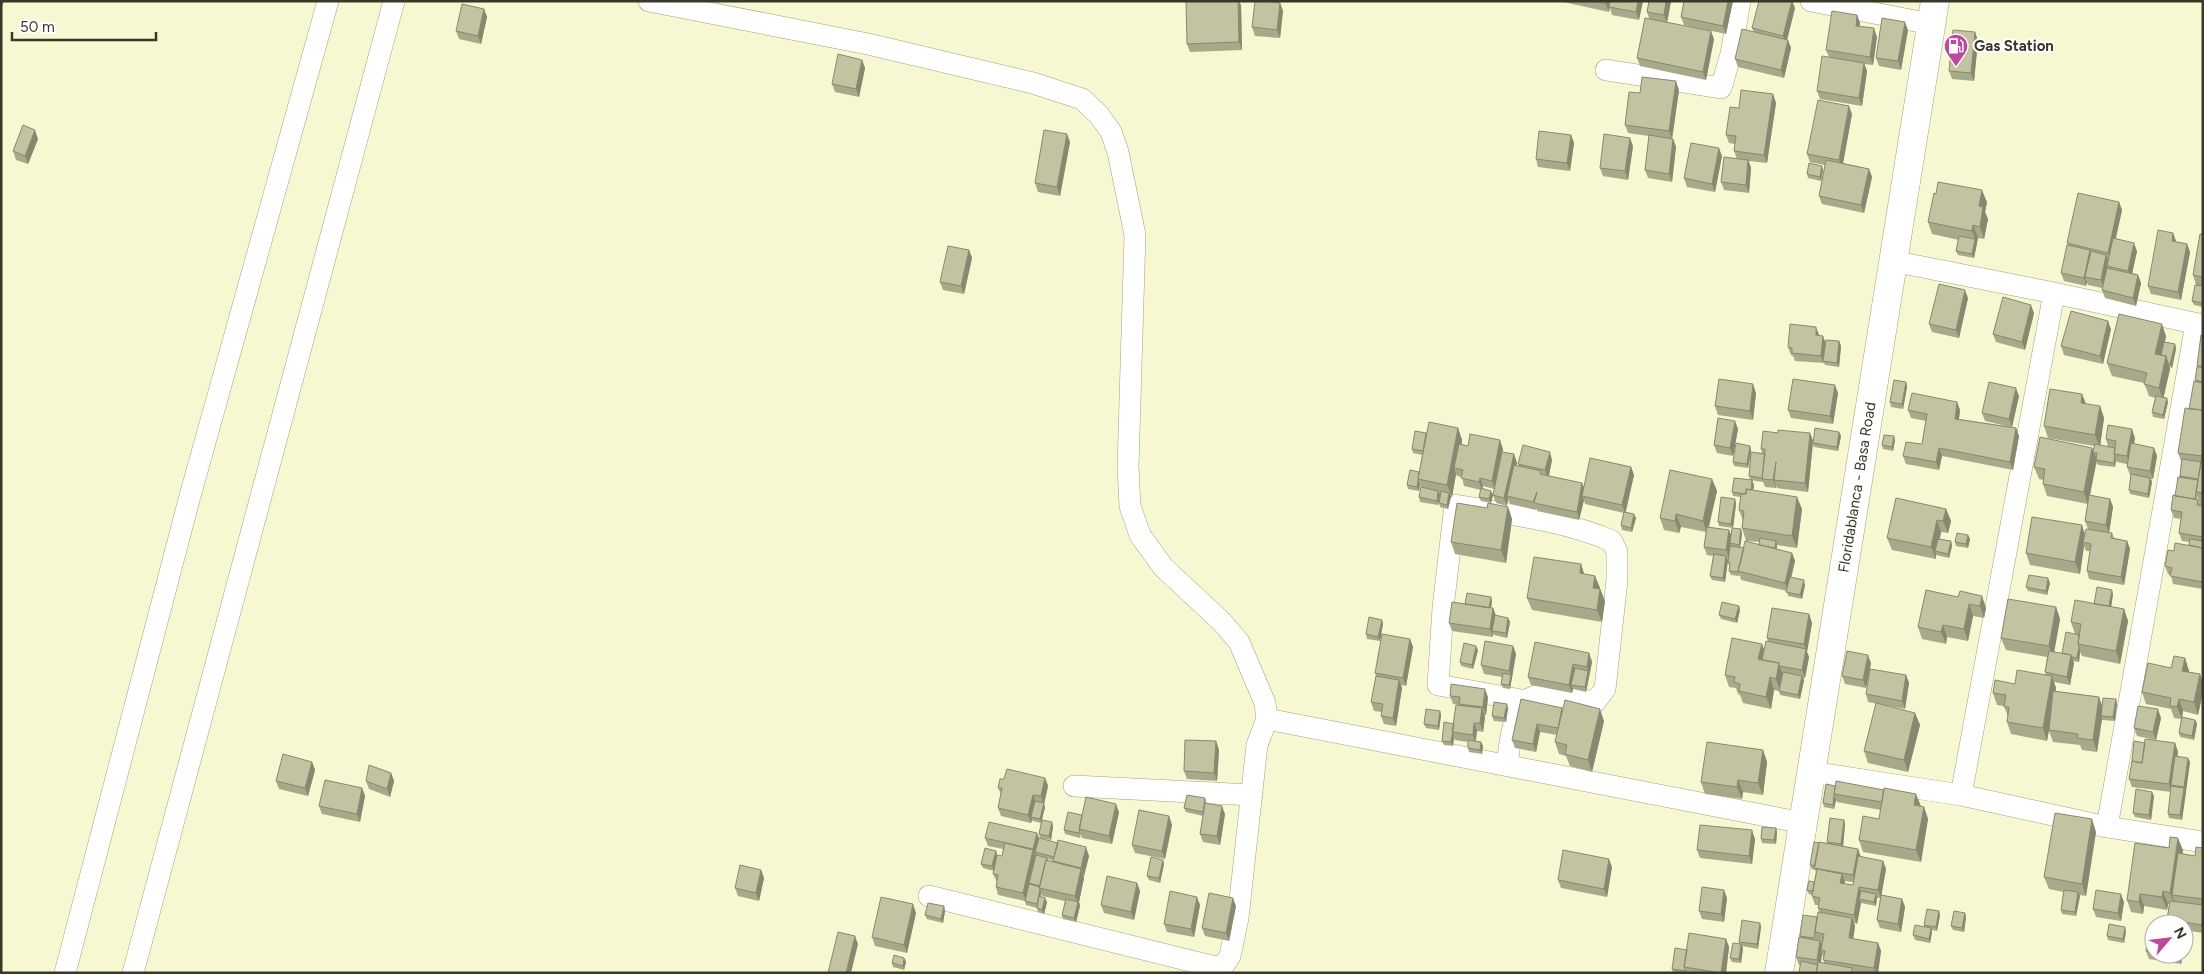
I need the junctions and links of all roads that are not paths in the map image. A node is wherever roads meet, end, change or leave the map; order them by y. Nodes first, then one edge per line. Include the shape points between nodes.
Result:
1 (328, 1) edge
2 (394, 1) edge
3 (649, 1) edge
4 (1740, 1) edge
5 (1811, 1) edge
6 (1933, 13) edge
7 (1606, 70) dead end
8 (1892, 261) junction
9 (2054, 293) junction
10 (2199, 324) edge
11 (1527, 701) junction
12 (1267, 719) junction
13 (1507, 764) junction
14 (1811, 772) junction
15 (1074, 786) dead end
16 (1252, 795) junction
17 (1962, 795) junction
18 (1803, 822) junction
19 (2107, 827) junction
20 (2203, 842) edge
21 (929, 896) dead end
22 (1218, 970) edge
23 (65, 973) edge
24 (133, 973) edge
25 (1778, 973) edge

1 - 23 street via 190,496
2 - 24 street
3 - 12 street via 868,44 1033,83 1082,99 1099,115 1111,132 1118,152 1135,235 1128,466 1130,506 1140,535 1163,567 1239,642 1266,704
4 - 7 street via 1731,54 1721,88
5 - 6 street
6 - 8 main road, Floridablanca - Basa Road
8 - 9 street
8 - 14 main road, Floridablanca - Basa Road
9 - 10 street
9 - 17 street
10 - 19 street
11 - 11 street via 1438,685 1455,505 1594,533 1612,541 1617,552 1605,689 1594,702 1537,695
11 - 13 street via 1514,719
12 - 13 street
12 - 16 street via 1257,745
13 - 18 street
14 - 17 street
14 - 18 main road, Floridablanca - Basa Road
15 - 16 street
16 - 22 street via 1236,928 1230,956
17 - 19 street
18 - 25 main road, Floridablanca - Basa Road
19 - 20 street
21 - 22 street

